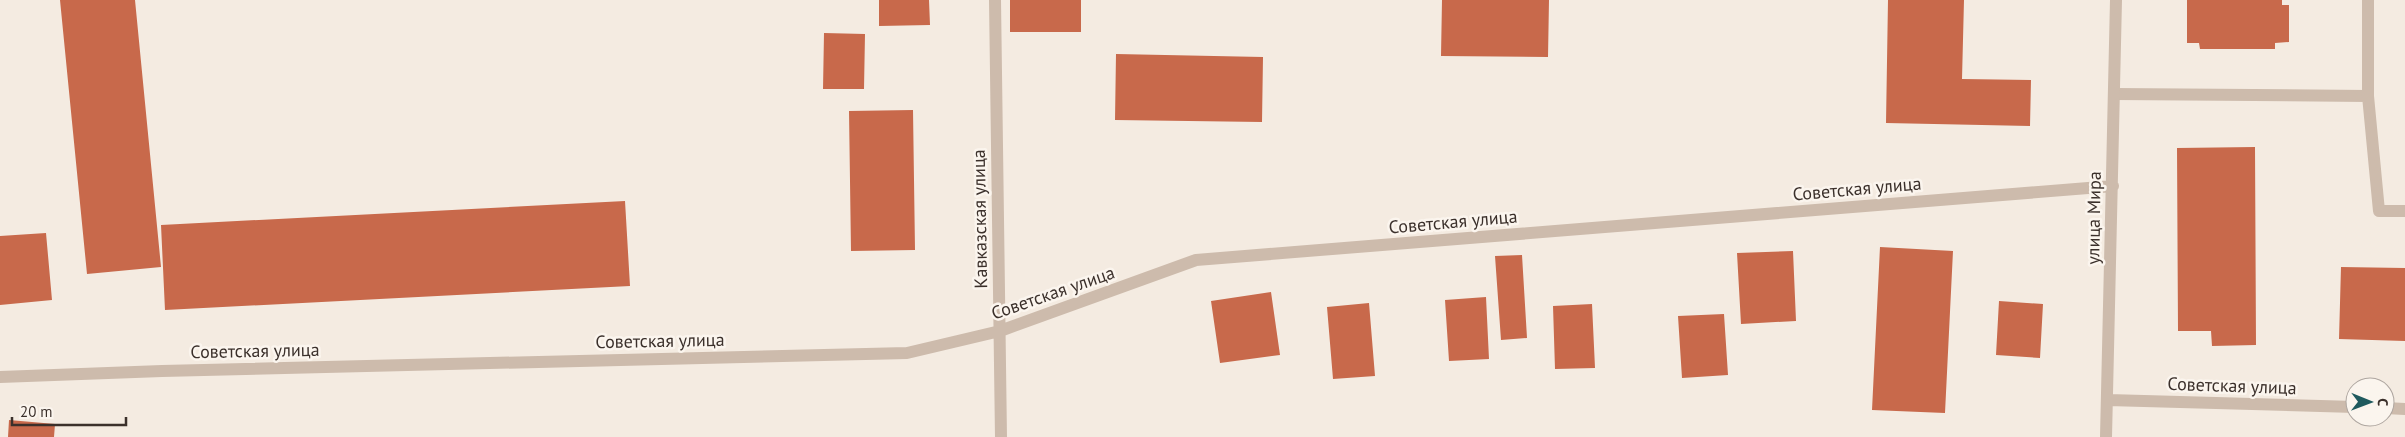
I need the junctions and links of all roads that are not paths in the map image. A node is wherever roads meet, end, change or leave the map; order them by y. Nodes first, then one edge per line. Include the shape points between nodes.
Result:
1 (994, 0) edge
2 (2116, 0) edge
3 (2368, 0) edge
4 (2114, 94) junction
5 (2368, 96) junction
6 (2113, 186) junction
7 (2405, 211) edge
8 (1000, 331) junction
9 (0, 377) edge
10 (2108, 400) junction
11 (2345, 407) edge
12 (1001, 437) edge
13 (2106, 437) edge

1 - 8 street, Кавказская улица
2 - 4 street, улица Мира
3 - 5 street
4 - 5 street
4 - 6 street, улица Мира
5 - 7 street via 2379,211
6 - 8 street, Советская улица via 1196,260
6 - 10 street, улица Мира
8 - 9 street, Советская улица via 907,353
8 - 12 street, Кавказская улица
10 - 11 street, Советская улица
10 - 13 street, улица Мира

